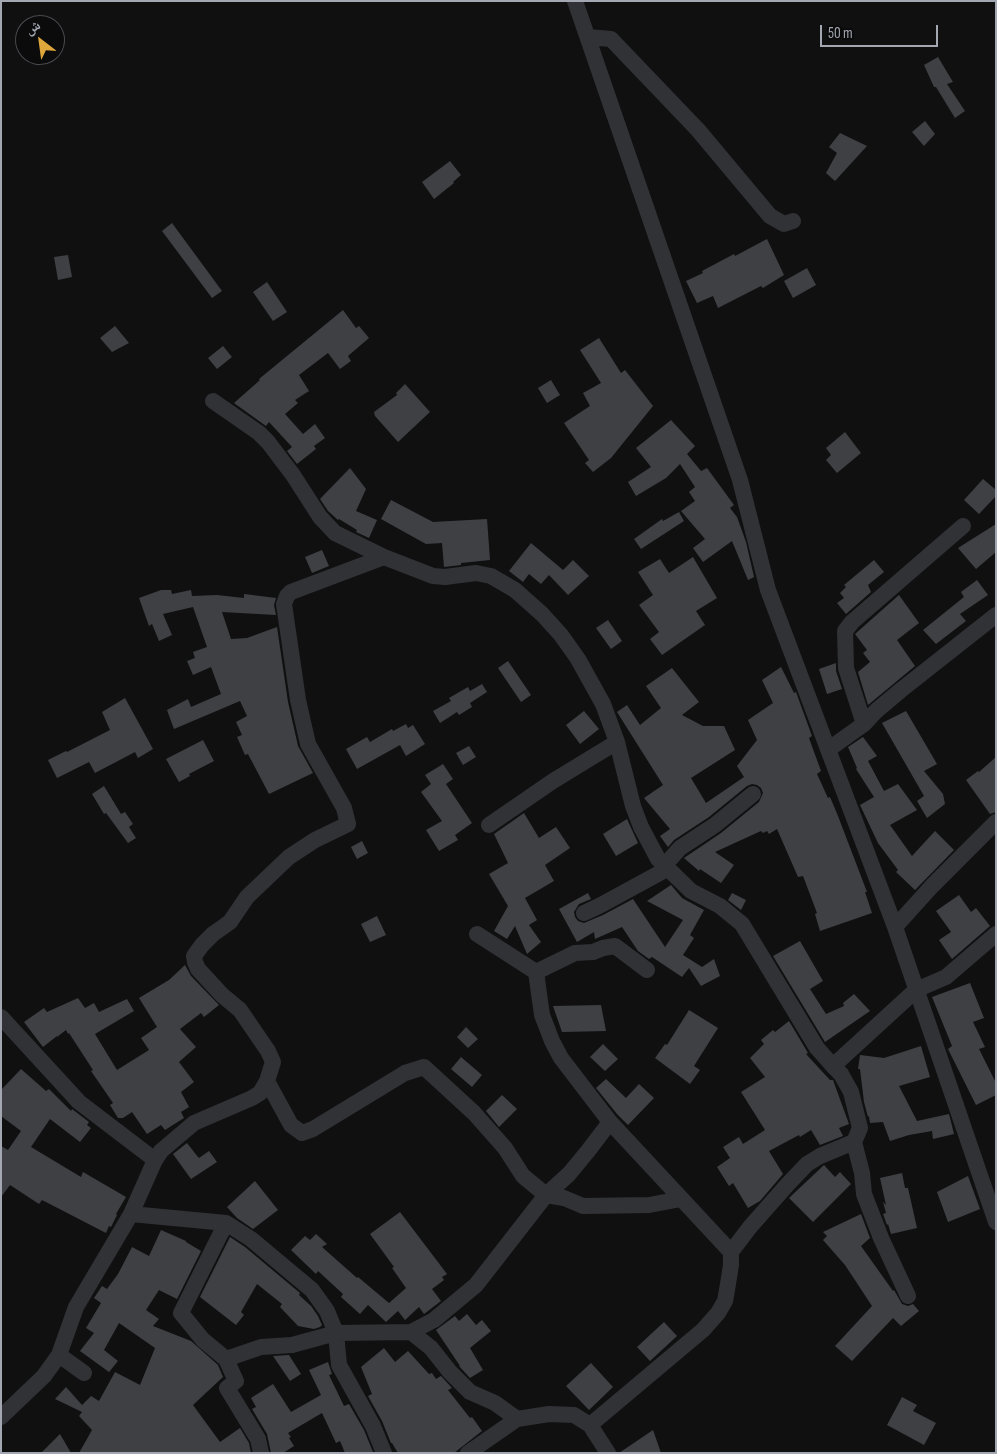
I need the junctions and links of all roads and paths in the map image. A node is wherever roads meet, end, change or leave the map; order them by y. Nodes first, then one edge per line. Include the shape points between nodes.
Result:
1 (575, 1) edge
2 (588, 37) junction
3 (793, 221) dead end
4 (213, 401) dead end
5 (963, 526) dead end
6 (384, 557) junction
7 (996, 615) edge
8 (864, 724) junction
9 (617, 742) junction
10 (829, 749) junction
11 (753, 794) dead end
12 (996, 822) edge
13 (489, 825) dead end
14 (666, 868) junction
15 (584, 913) dead end
16 (894, 927) junction
17 (477, 934) dead end
18 (996, 934) edge
19 (648, 970) dead end
20 (536, 972) junction
21 (916, 990) junction
22 (1, 1017) edge
23 (833, 1066) junction
24 (267, 1081) junction
25 (610, 1122) junction
26 (854, 1142) junction
27 (155, 1160) junction
28 (546, 1195) junction
29 (682, 1199) junction
30 (131, 1214) junction
31 (226, 1222) junction
32 (996, 1222) edge
33 (731, 1252) junction
34 (908, 1296) dead end
35 (411, 1332) junction
36 (336, 1334) junction
37 (59, 1355) junction
38 (226, 1359) junction
39 (84, 1373) dead end
40 (1, 1416) edge
41 (517, 1419) junction
42 (590, 1425) junction
43 (261, 1453) edge
44 (384, 1453) edge
45 (468, 1453) edge
46 (608, 1453) edge

1 - 2 street
2 - 3 street via 611,39 698,130 770,216 784,224
2 - 10 street via 740,480 768,590
4 - 6 street via 268,442 326,525 335,533
5 - 8 street via 845,631 846,668
6 - 9 street via 433,576 445,578 476,573 490,576 515,590 542,614 578,659 604,704
6 - 24 street via 291,592 284,604 308,744 344,808 348,824 314,840 289,857 247,897 230,922 208,939 194,956 198,969 240,1010 268,1051 274,1062
7 - 8 street via 876,710
8 - 10 street
9 - 13 street
9 - 14 street via 641,827
10 - 16 street
11 - 14 street via 680,848
12 - 16 street
14 - 15 street
14 - 23 street via 691,891 720,906 742,924 817,1048
16 - 21 street
17 - 20 street
18 - 21 street via 946,977
19 - 20 street via 614,946 575,953
20 - 25 street via 542,1015 552,1041 561,1058
21 - 23 street
21 - 32 street
22 - 27 street via 78,1102
23 - 26 street via 852,1092 860,1128
24 - 27 street via 260,1093 252,1098 194,1123
24 - 28 street via 291,1125 302,1133 405,1073 424,1067 474,1113 505,1148 523,1176
25 - 28 street via 569,1174
25 - 29 street
26 - 33 street via 807,1164
26 - 34 street via 864,1194
27 - 30 street
28 - 29 street via 584,1206 649,1205
28 - 35 street via 476,1285 434,1320
29 - 33 street
30 - 31 street
30 - 37 street via 76,1307
31 - 36 street via 312,1290 327,1311
31 - 38 street via 181,1313 203,1340
33 - 42 street via 726,1295 718,1314
35 - 36 street
35 - 41 street via 431,1348 470,1392 495,1403
36 - 38 street via 292,1345 261,1347
36 - 44 street via 340,1365
37 - 39 street
37 - 40 street via 44,1376
38 - 43 street via 236,1381 227,1388 258,1439
41 - 42 street via 549,1414 574,1416
41 - 45 street
42 - 46 street

